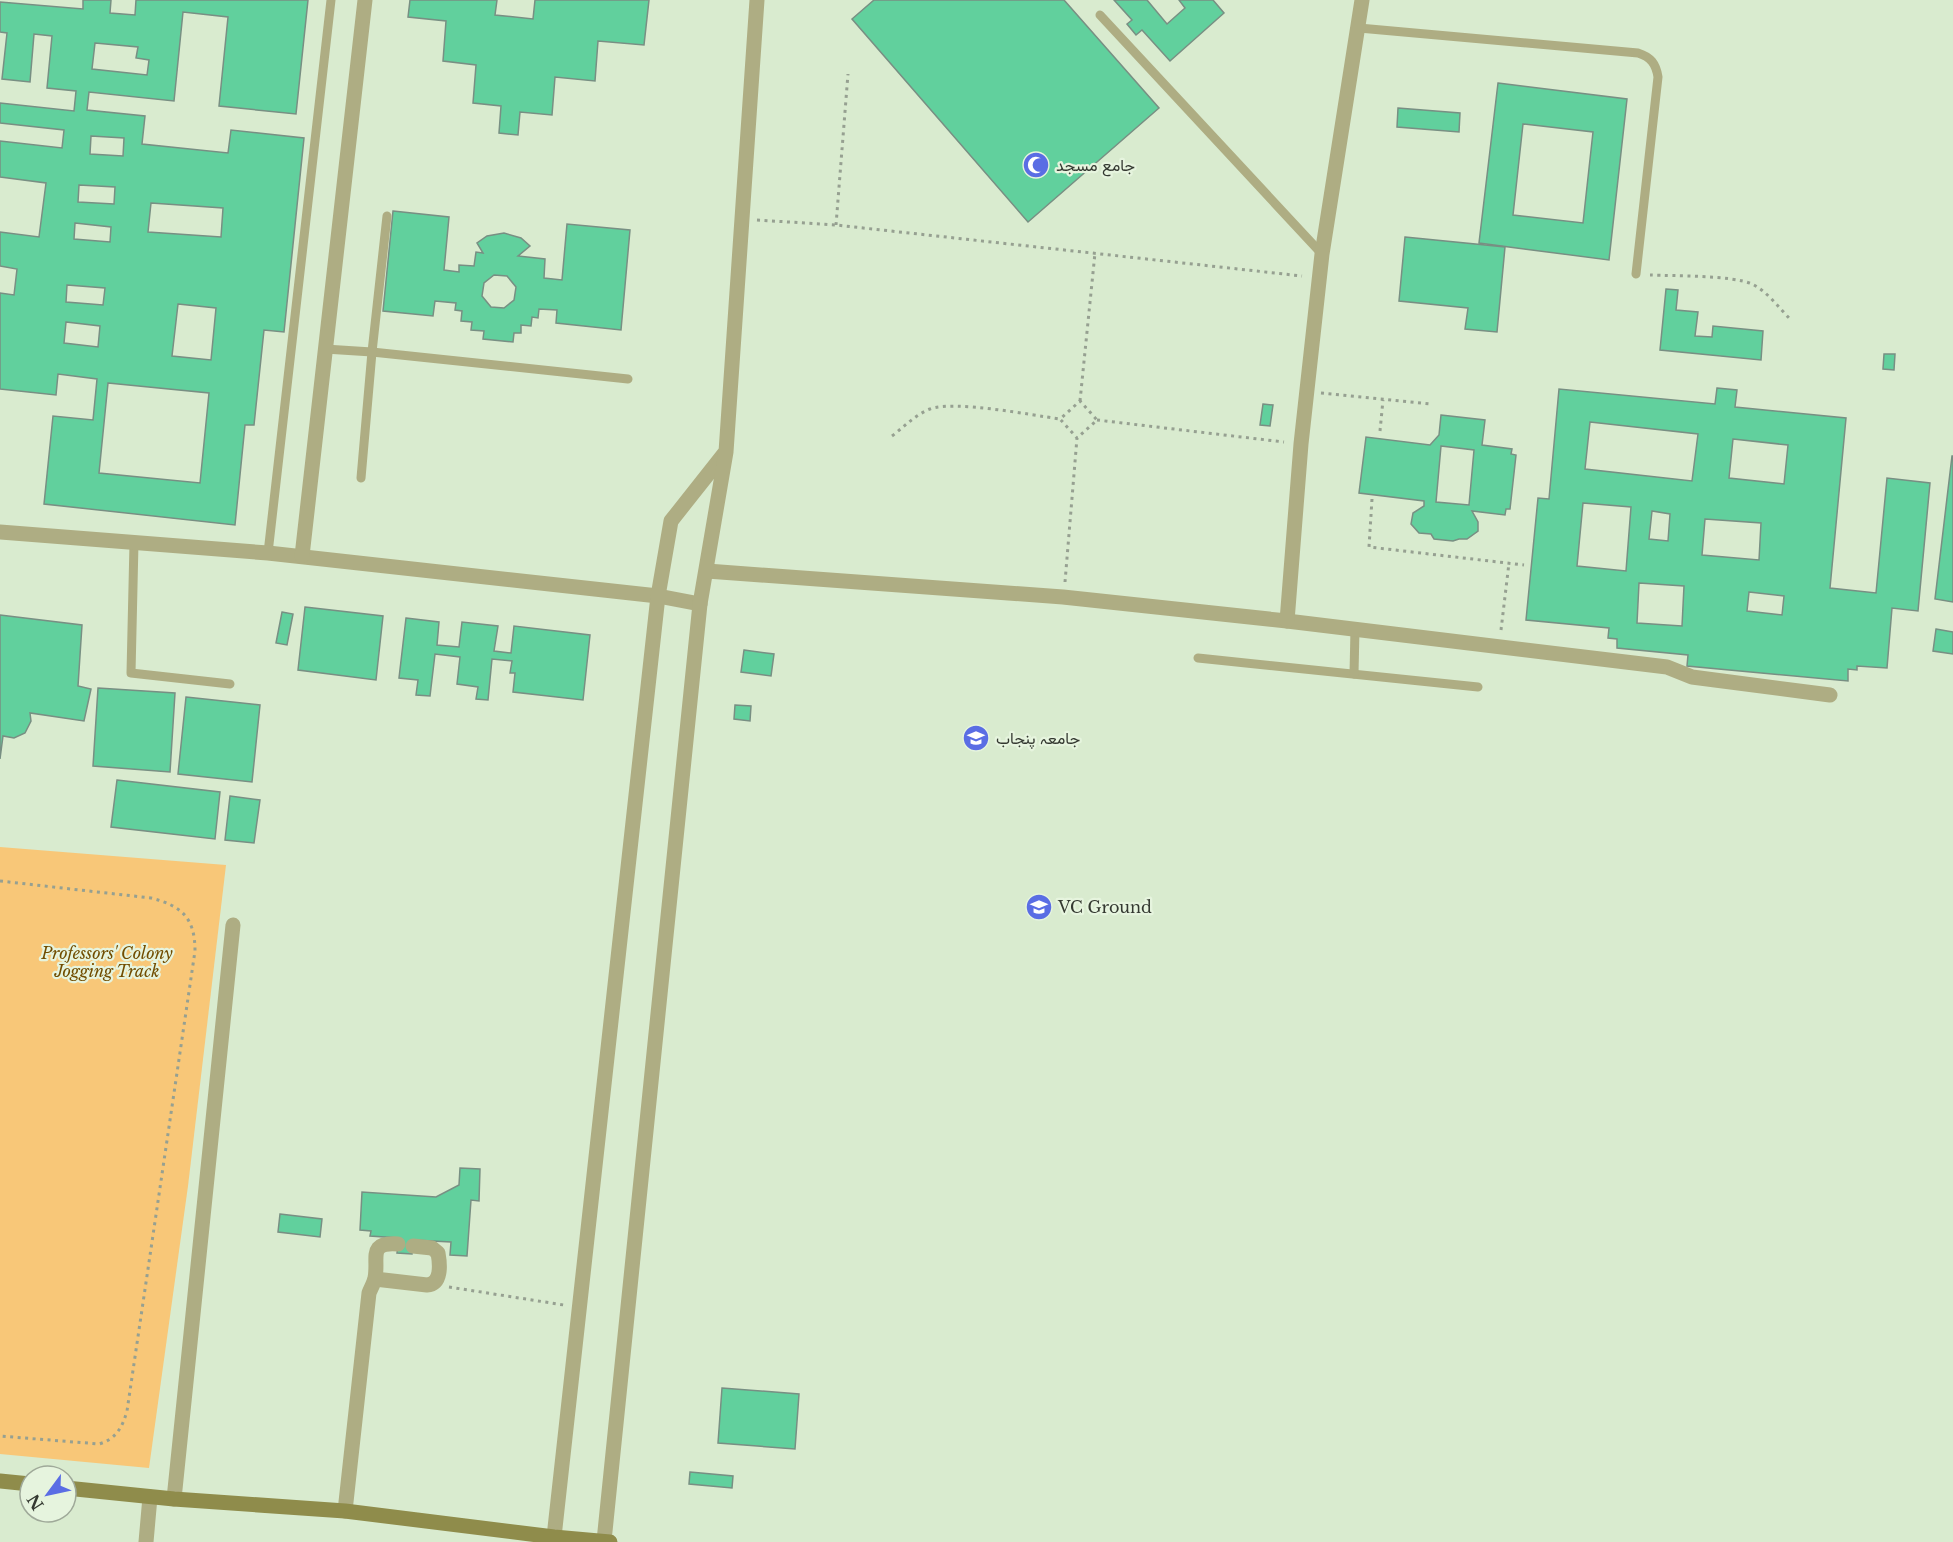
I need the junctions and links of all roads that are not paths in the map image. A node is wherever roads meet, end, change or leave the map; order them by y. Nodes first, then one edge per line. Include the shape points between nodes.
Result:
1 (332, 0) edge
2 (365, 0) edge
3 (757, 0) edge
4 (1362, 0) edge
5 (1100, 15) dead end
6 (1359, 28) junction
7 (387, 216) dead end
8 (1322, 254) junction
9 (1636, 274) road end
10 (325, 349) junction
11 (372, 352) junction
12 (628, 379) dead end
13 (726, 452) junction
14 (361, 478) dead end
15 (0, 532) edge
16 (134, 543) junction
17 (268, 553) junction
18 (302, 556) junction
19 (707, 571) junction
20 (658, 596) junction
21 (700, 604) junction
22 (1287, 621) junction
23 (1355, 629) junction
24 (1198, 658) dead end
25 (1354, 674) junction
26 (230, 684) dead end
27 (1478, 687) dead end
28 (1830, 695) dead end
29 (233, 925) dead end
30 (375, 1279) junction
31 (0, 1481) edge
32 (18, 1483) edge
33 (78, 1489) edge
34 (150, 1497) junction
35 (174, 1499) junction
36 (345, 1511) junction
37 (554, 1537) junction
38 (146, 1542) edge
39 (607, 1542) edge

1 - 17 lane
2 - 10 street
3 - 13 street
4 - 6 street
5 - 8 lane
6 - 8 street
6 - 9 lane via 1646,55 1658,77
7 - 11 lane
8 - 22 street
10 - 11 lane
10 - 18 street
11 - 12 lane
11 - 14 lane
13 - 19 street
13 - 20 street via 671,521
15 - 16 street
16 - 17 street
16 - 26 lane via 131,673
17 - 18 street
18 - 20 street
19 - 21 street
19 - 22 street via 1064,597
20 - 21 street
20 - 37 street
21 - 39 street
22 - 23 street
23 - 25 lane
23 - 28 street via 1667,667 1692,677
24 - 25 lane
25 - 27 lane
29 - 35 street
30 - 30 street via 378,1249 384,1244 432,1248 438,1253 438,1278 432,1285
30 - 36 street via 369,1293
31 - 32 street
33 - 34 street
34 - 35 street
34 - 38 street
35 - 36 street
36 - 37 street
37 - 39 street

